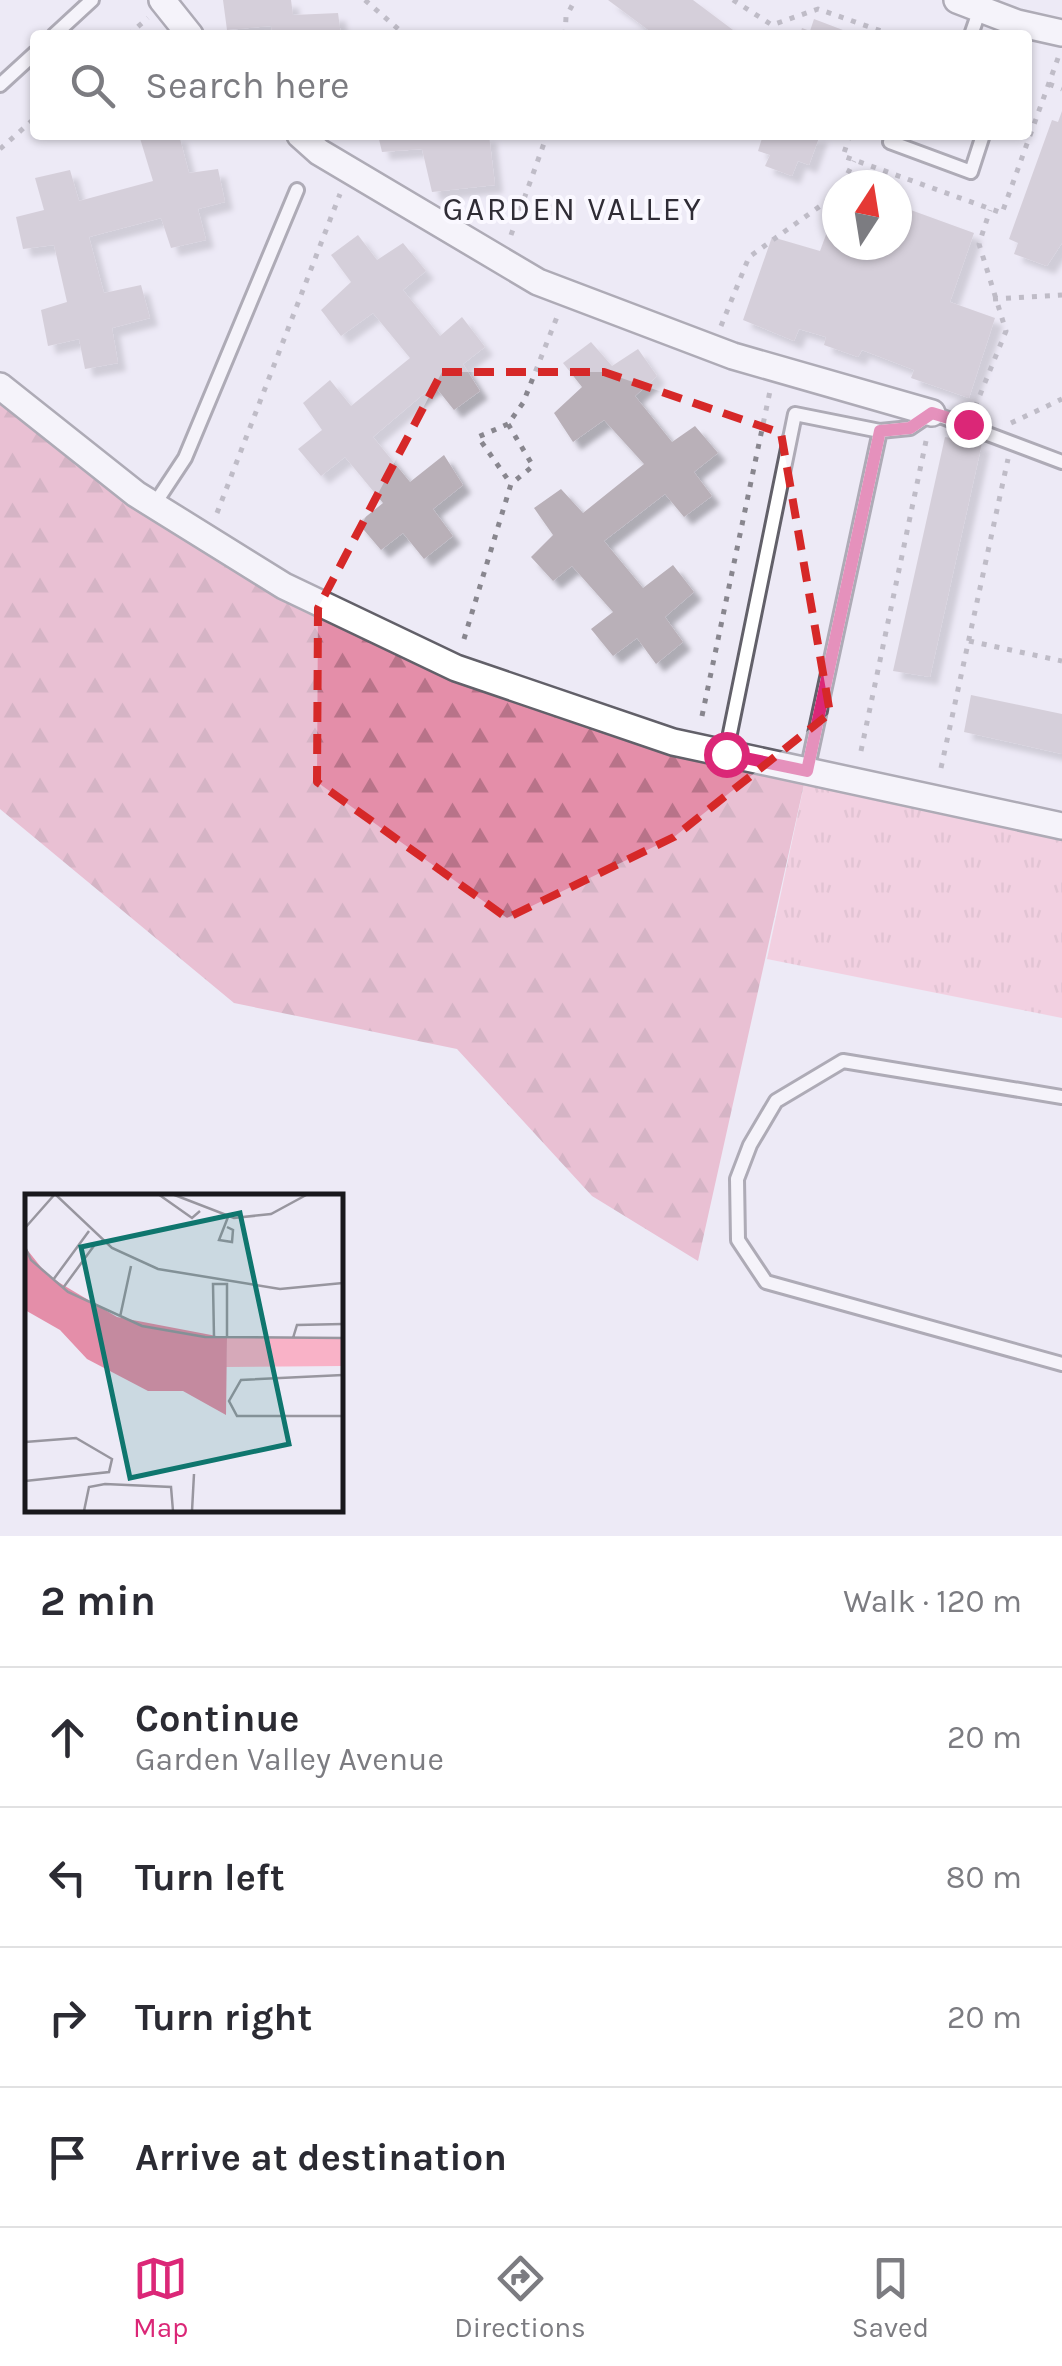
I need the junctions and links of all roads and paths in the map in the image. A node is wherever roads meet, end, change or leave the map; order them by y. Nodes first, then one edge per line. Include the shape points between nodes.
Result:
1 (92, 0) edge
2 (162, 0) edge
3 (365, 0) edge
4 (575, 0) edge
5 (733, 0) edge
6 (968, 4) edge
7 (59, 30) edge
8 (186, 30) edge
9 (398, 30) edge
10 (565, 30) edge
11 (878, 30) edge
12 (970, 30) edge
13 (1062, 33) edge
14 (30, 58) edge
15 (1049, 84) dead end
16 (0, 85) edge
17 (1062, 90) edge
18 (30, 122) edge
19 (307, 140) edge
20 (544, 140) edge
21 (891, 140) edge
22 (981, 140) edge
23 (0, 149) edge
24 (854, 160) dead end
25 (849, 170) edge
26 (350, 171) junction
27 (296, 190) dead end
28 (822, 205) edge
29 (990, 209) dead end
30 (501, 262) junction
31 (565, 291) junction
32 (1062, 294) edge
33 (993, 299) junction
34 (712, 347) junction
35 (774, 369) junction
36 (0, 386) edge
37 (1062, 399) edge
38 (932, 413) junction
39 (508, 424) junction
40 (968, 424) junction
41 (880, 431) junction
42 (990, 433) junction
43 (1012, 442) junction
44 (1062, 462) edge
45 (510, 484) junction
46 (154, 505) junction
47 (216, 513) dead end
48 (464, 639) dead end
49 (968, 641) junction
50 (1062, 661) edge
51 (702, 716) dead end
52 (861, 751) dead end
53 (726, 754) junction
54 (941, 768) dead end
55 (807, 771) junction
56 (1062, 826) edge
57 (1062, 1097) edge
58 (1062, 1364) edge

1 - 7 lane
2 - 8 street
3 - 9 path
4 - 10 path
5 - 11 path via 772,25 818,9
6 - 12 lane
6 - 13 street
14 - 16 lane
15 - 17 path
18 - 23 path
19 - 26 street
20 - 30 path
21 - 22 lane via 970,172
24 - 25 path
26 - 30 street
26 - 47 path
27 - 46 lane via 185,458
28 - 34 path via 749,257
29 - 33 path via 979,244
30 - 31 street
31 - 34 street
31 - 39 path via 541,363
32 - 33 path
33 - 40 path via 1006,331
34 - 35 street
35 - 38 street
35 - 51 path
36 - 46 street
37 - 42 path
38 - 40 lane
38 - 41 lane via 910,428
38 - 52 path
39 - 45 path via 533,466
39 - 45 path via 478,437
40 - 42 lane
41 - 53 lane via 795,414
41 - 55 lane
42 - 43 lane
43 - 44 lane
43 - 49 path
45 - 48 path
46 - 53 street via 284,586 456,668
49 - 50 path
49 - 54 path
53 - 55 street
55 - 56 street
57 - 58 lane via 843,1061 776,1101 737,1179 738,1240 766,1282

